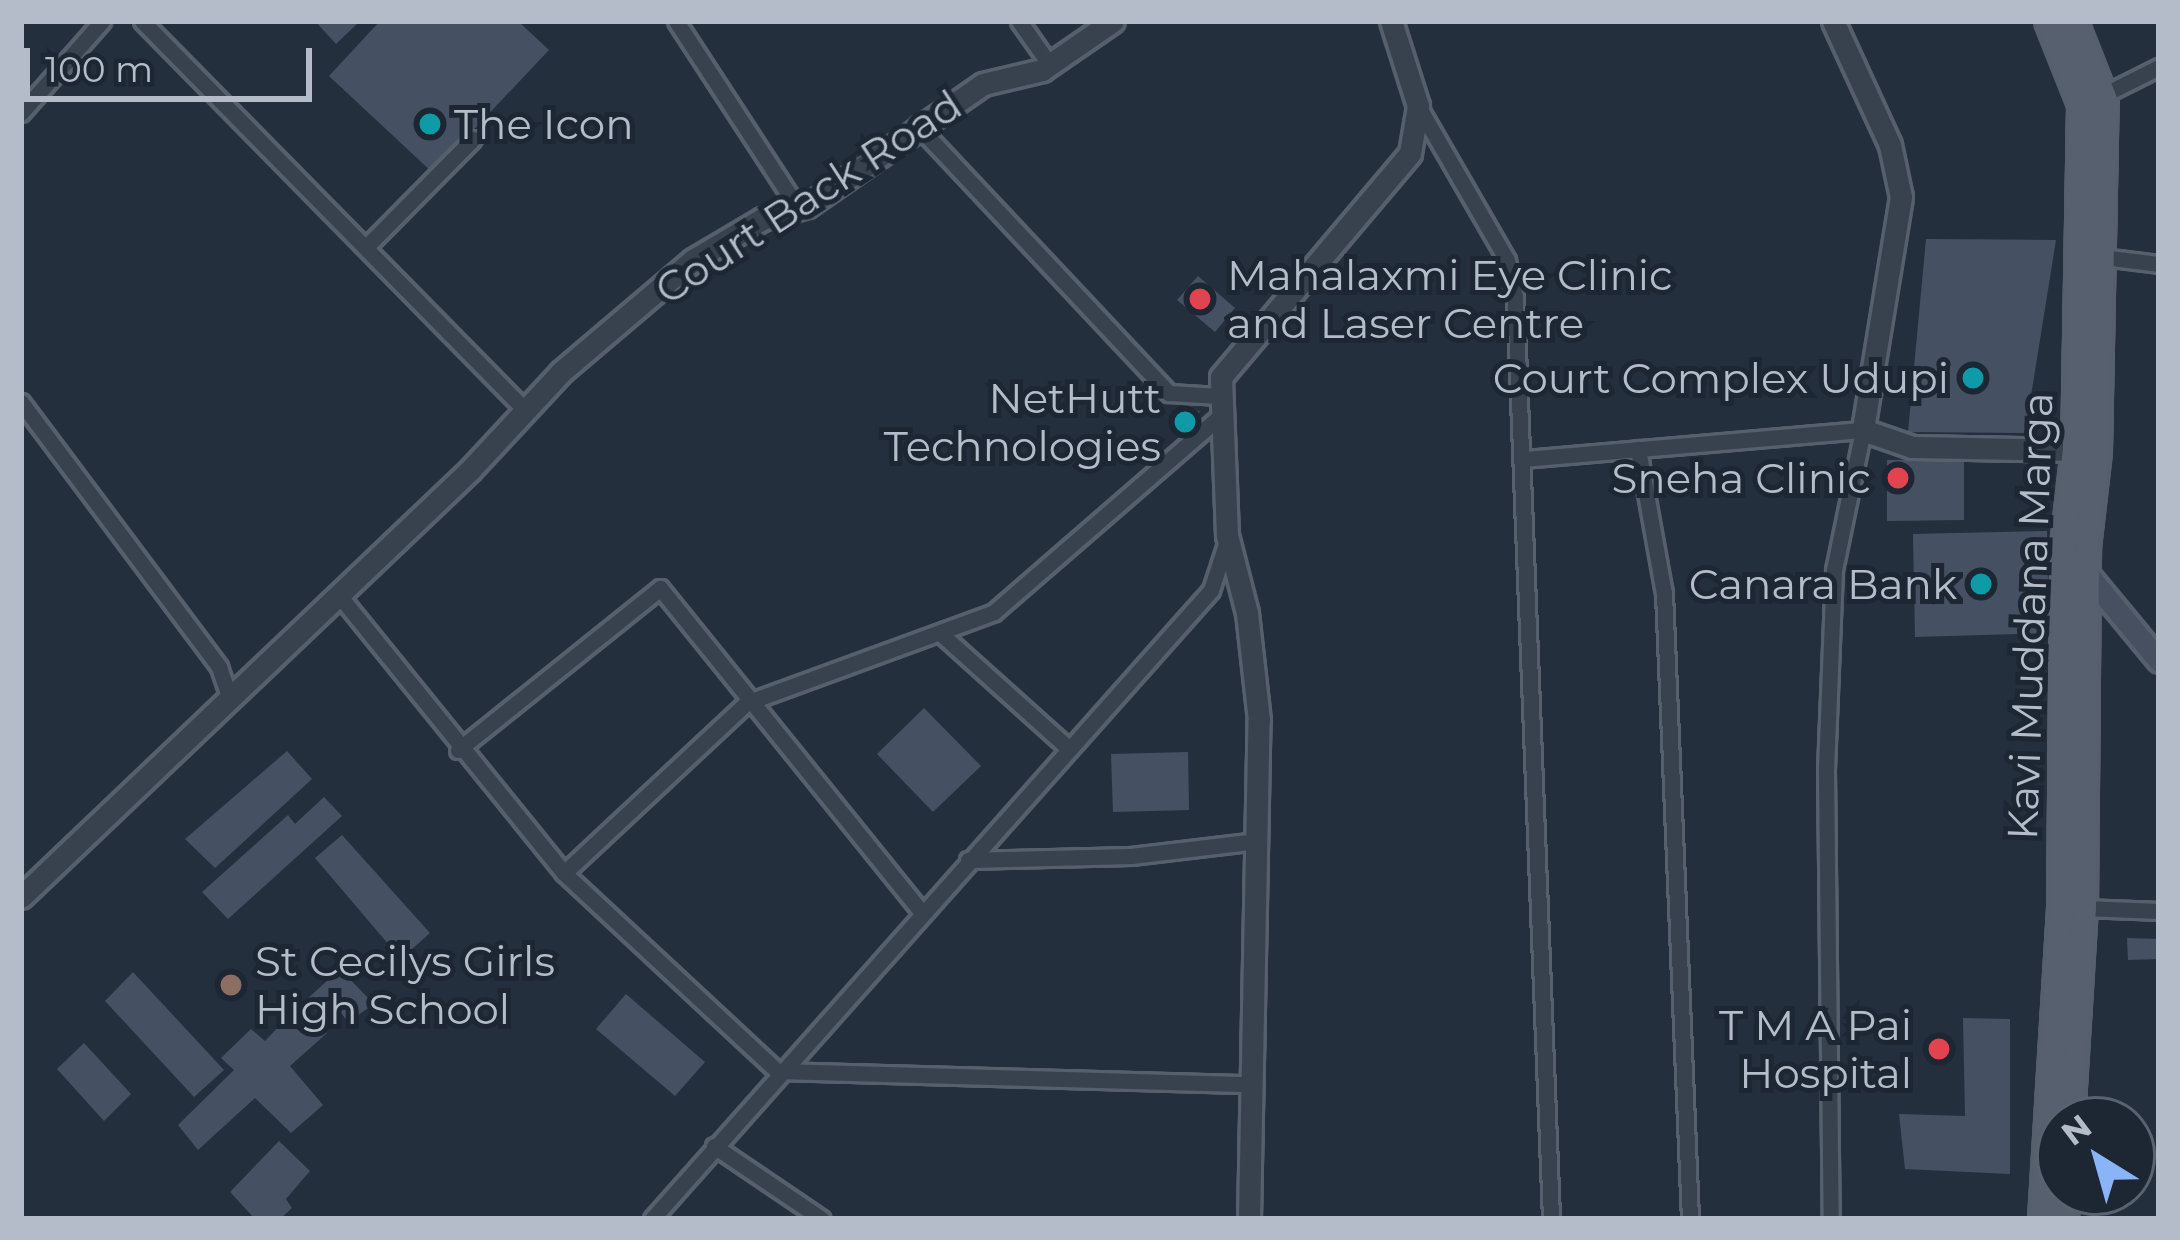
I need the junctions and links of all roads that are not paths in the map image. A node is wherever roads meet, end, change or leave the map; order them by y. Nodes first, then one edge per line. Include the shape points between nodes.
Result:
1 (102, 21) edge
2 (142, 21) edge
3 (676, 21) edge
4 (1019, 21) edge
5 (1113, 21) edge
6 (1391, 21) edge
7 (1833, 21) edge
8 (2048, 21) edge
9 (2074, 21) edge
10 (1050, 65) junction
11 (2159, 68) edge
12 (2103, 95) junction
13 (1418, 106) junction
14 (21, 113) edge
15 (917, 125) junction
16 (473, 139) dead end
17 (798, 208) junction
18 (366, 247) junction
19 (2103, 257) junction
20 (2159, 264) edge
21 (21, 402) edge
22 (1219, 407) junction
23 (525, 410) junction
24 (1863, 430) junction
25 (1638, 449) junction
26 (2075, 450) junction
27 (1524, 459) junction
28 (1226, 535) junction
29 (2064, 546) junction
30 (2087, 575) junction
31 (338, 594) junction
32 (940, 633) junction
33 (2159, 662) edge
34 (230, 701) junction
35 (746, 703) junction
36 (1068, 748) junction
37 (458, 750) junction
38 (1257, 841) junction
39 (968, 860) junction
40 (564, 873) junction
41 (21, 897) edge
42 (2084, 908) junction
43 (921, 911) junction
44 (2159, 911) edge
45 (777, 1072) junction
46 (1251, 1084) junction
47 (2073, 1096) edge
48 (714, 1146) junction
49 (652, 1219) edge
50 (822, 1219) edge
51 (1249, 1219) edge
52 (1551, 1219) edge
53 (1690, 1219) edge
54 (1831, 1219) edge
55 (2042, 1219) edge

1 - 14 street
2 - 18 street
3 - 17 street
4 - 10 street
5 - 10 street, Court Back Road
6 - 13 street
7 - 24 street via 1890,146 1900,197
8 - 26 main road, Kavi Muddana Marga via 2081,104
9 - 12 main road
10 - 15 street, Court Back Road via 983,84
11 - 12 street
12 - 19 main road
13 - 22 street via 1410,153 1221,377
13 - 27 street via 1507,260
15 - 17 street, Court Back Road
15 - 22 street via 1168,393
16 - 18 street
17 - 23 street, Court Back Road via 693,260
18 - 23 street
19 - 20 street
19 - 30 main road
21 - 34 street via 219,667
22 - 28 street
22 - 32 street via 994,611
23 - 31 street, Court Back Road
24 - 25 street
24 - 26 street via 1912,447
24 - 54 street via 1834,570 1826,748
25 - 27 street
25 - 53 street via 1664,592
26 - 29 main road, Kavi Muddana Marga
27 - 52 street
28 - 36 street via 1211,590
28 - 38 street via 1259,720
29 - 30 main road
29 - 55 main road, Kavi Muddana Marga via 2061,908
30 - 33 main road
30 - 42 main road
31 - 34 street, Court Back Road
31 - 37 street
32 - 35 street
32 - 36 street
34 - 41 street, Court Back Road
35 - 37 street via 660,589
35 - 40 street
35 - 43 street
36 - 39 street
37 - 40 street
38 - 39 street via 1131,856
38 - 46 street
39 - 43 street
40 - 45 street
42 - 44 street
42 - 47 main road
43 - 45 street
45 - 46 street
45 - 48 street
46 - 51 street
48 - 49 street
48 - 50 street

